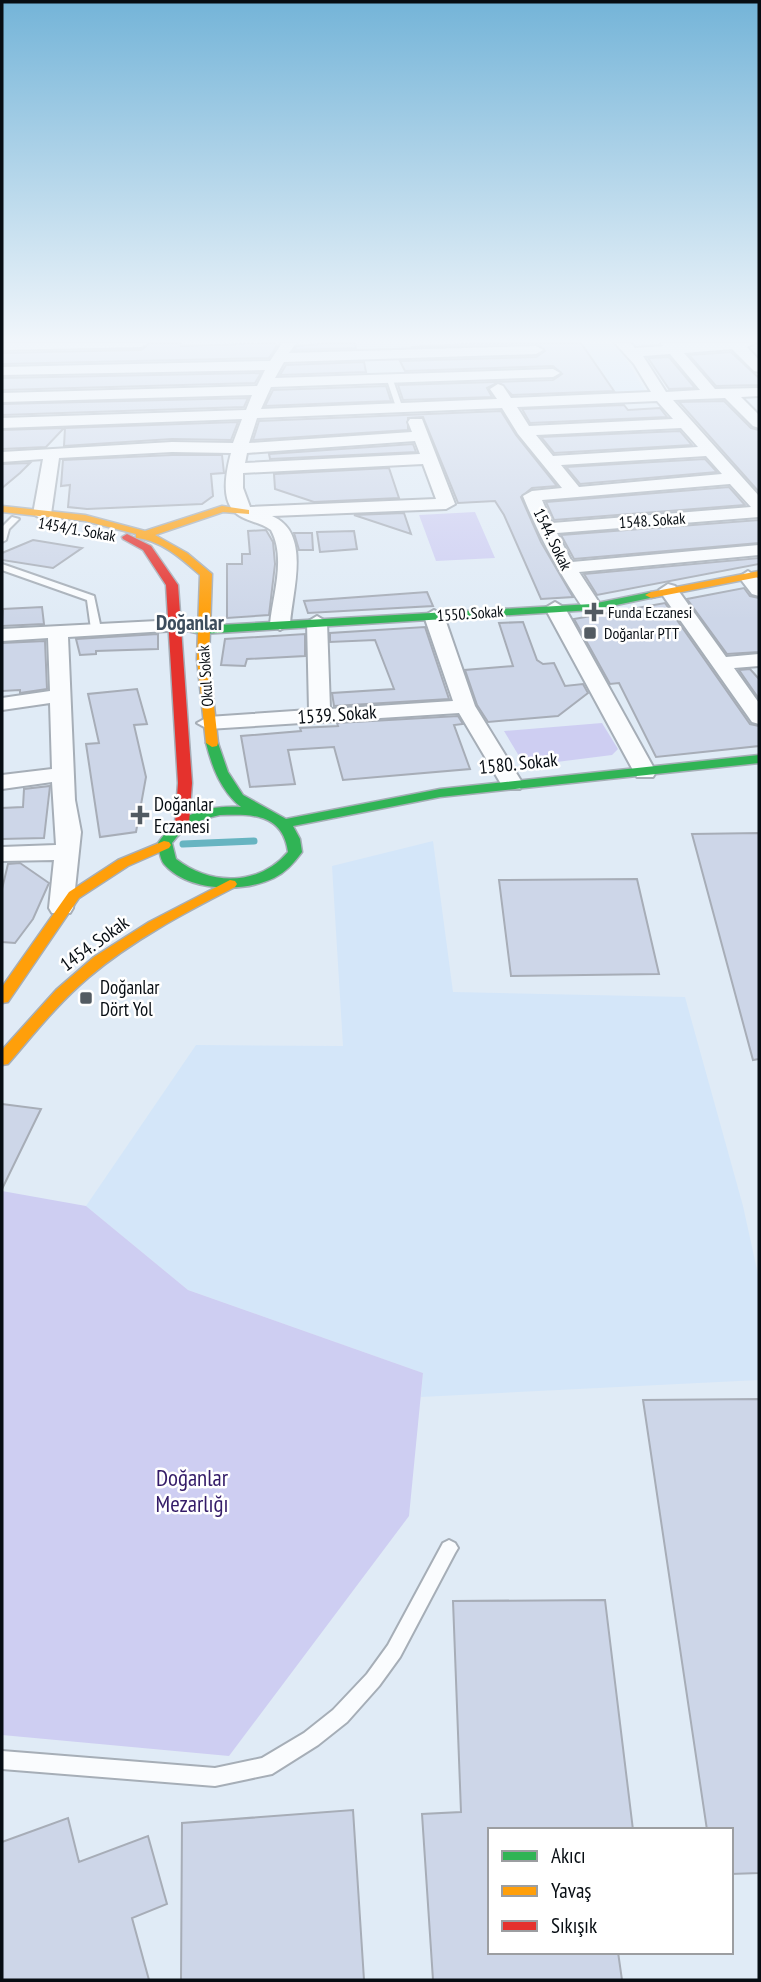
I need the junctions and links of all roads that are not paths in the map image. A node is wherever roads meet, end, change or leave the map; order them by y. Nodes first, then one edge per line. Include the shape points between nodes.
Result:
1 (244, 435) edge
2 (527, 435) edge
3 (697, 435) edge
4 (422, 436) joint
5 (242, 448) junction
6 (710, 451) junction
7 (52, 454) junction
8 (2, 457) edge
9 (428, 460) junction
10 (547, 461) junction
11 (237, 468) junction
12 (736, 478) junction
13 (574, 492) junction
14 (757, 502) edge
15 (446, 504) joint
16 (246, 512) junction
17 (42, 514) junction
18 (6, 515) edge
19 (544, 529) junction
20 (2, 540) edge
21 (148, 540) junction
22 (170, 542) junction
23 (759, 550) edge
24 (210, 553) dead end
25 (2, 568) edge
26 (565, 568) junction
27 (206, 574) junction
28 (755, 580) edge
29 (668, 590) junction
30 (592, 607) junction
31 (555, 608) junction
32 (433, 616) junction
33 (317, 622) junction
34 (280, 624) junction
35 (177, 626) junction
36 (96, 629) junction
37 (201, 630) junction
38 (58, 632) junction
39 (2, 635) edge
40 (759, 660) edge
41 (718, 664) junction
42 (59, 696) junction
43 (2, 704) edge
44 (465, 706) junction
45 (320, 715) junction
46 (759, 718) edge
47 (208, 723) junction
48 (759, 759) edge
49 (645, 772) junction
50 (62, 774) junction
51 (2, 782) edge
52 (512, 784) junction
53 (260, 813) junction
54 (182, 823) junction
55 (284, 824) junction
56 (164, 845) junction
57 (69, 852) junction
58 (2, 854) edge
59 (230, 884) junction
60 (61, 908) junction
61 (2, 998) edge
62 (2, 1060) edge
63 (449, 1548) dead end
64 (2, 1760) edge

1 - 5 street
2 - 10 street, 1544. Sokak
3 - 6 street
4 - 5 street
4 - 9 street
5 - 7 street
5 - 11 street
6 - 10 street
6 - 12 street
7 - 8 street
7 - 17 street
9 - 11 street
9 - 15 street
10 - 13 street, 1544. Sokak
11 - 16 street via 235,491 238,505
12 - 13 street
12 - 14 street
13 - 19 street, 1544. Sokak via 532,496
14 - 19 street, 1548. Sokak
15 - 16 street
16 - 21 main road via 222,509
16 - 22 main road via 228,524
16 - 34 street via 272,520 282,533 286,556
17 - 18 main road
17 - 21 main road via 119,524
18 - 20 lane
18 - 21 main road, 1454/1. Sokak
19 - 26 street, 1544. Sokak
21 - 22 main road
21 - 35 main road via 172,585
22 - 27 main road
23 - 26 street
24 - 27 main road, Okul Sokak
25 - 36 lane via 91,598
26 - 30 street, 1544. Sokak
27 - 37 main road, Okul Sokak
28 - 29 main road, 1550. Sokak
29 - 30 main road, 1550. Sokak
29 - 41 street
30 - 31 main road, 1550. Sokak
31 - 32 main road, 1550. Sokak
31 - 49 street
32 - 33 main road, 1550. Sokak
32 - 44 street
33 - 34 main road, 1550. Sokak
33 - 45 street
34 - 37 main road, 1550. Sokak
35 - 36 street
35 - 37 main road, 1550. Sokak
35 - 54 main road via 185,783
36 - 38 street
37 - 47 main road, Okul Sokak
38 - 39 street
38 - 42 street
40 - 41 street
41 - 46 street
42 - 43 street
42 - 50 street
44 - 45 street, 1539. Sokak
44 - 52 street
45 - 47 street, 1539. Sokak
47 - 53 main road, Okul Sokak via 227,786
48 - 49 main road, 1580. Sokak
49 - 52 main road, 1580. Sokak
50 - 51 street
50 - 57 street
52 - 55 main road, 1580. Sokak via 440,793
53 - 54 main road via 218,811
53 - 55 main road
54 - 56 main road
55 - 59 main road via 295,840 286,864 252,881
56 - 59 main road via 174,869 189,877
56 - 60 main road via 97,878
57 - 58 street
57 - 60 street
59 - 62 main road, 1454. Sokak via 124,944 83,975
60 - 61 main road
63 - 64 lane via 394,1651 373,1680 312,1739 265,1767 215,1777

